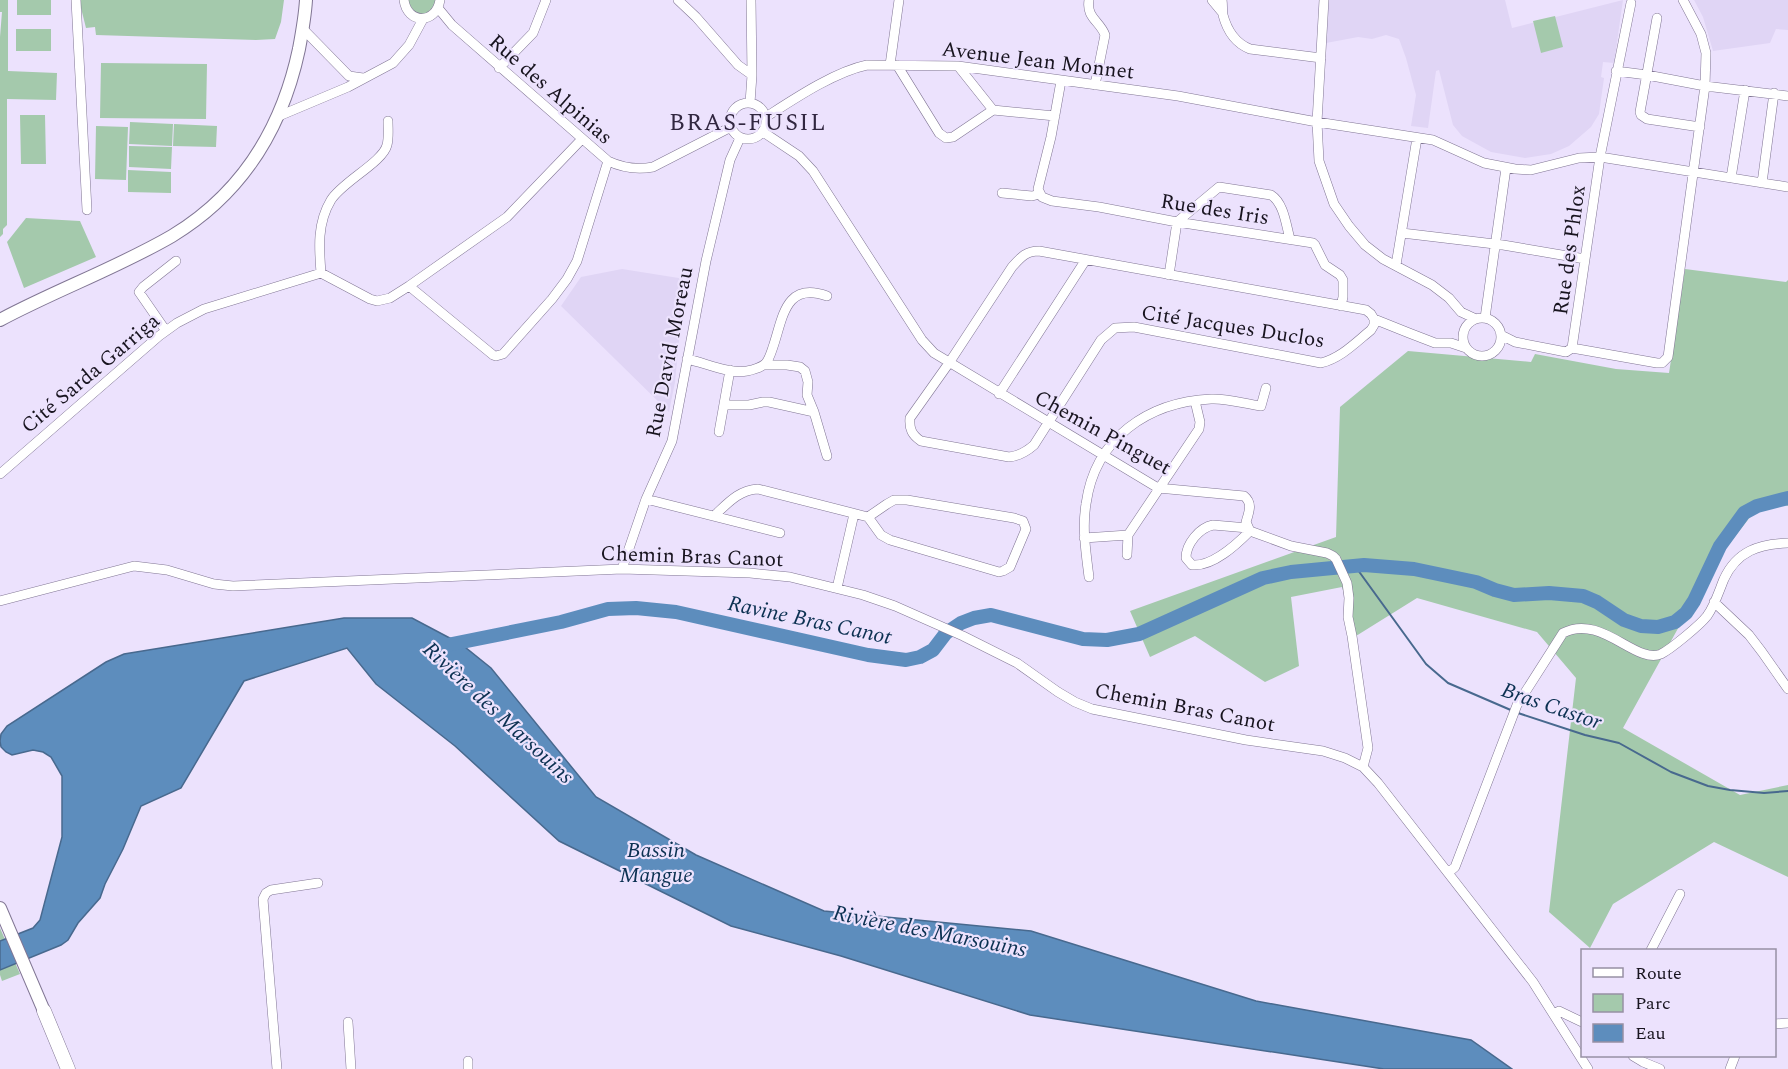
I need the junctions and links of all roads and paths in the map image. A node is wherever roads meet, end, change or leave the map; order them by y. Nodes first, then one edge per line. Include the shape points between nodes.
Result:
1 (76, 0) edge
2 (308, 0) edge
3 (404, 0) edge
4 (546, 0) edge
5 (678, 0) edge
6 (751, 0) edge
7 (899, 0) edge
8 (1089, 0) edge
9 (1212, 0) edge
10 (1222, 0) edge
11 (1324, 0) edge
12 (1683, 0) edge
13 (1631, 3) dead end
14 (439, 4) edge
15 (1222, 12) junction
16 (412, 16) junction
17 (427, 17) junction
18 (1657, 18) dead end
19 (452, 25) junction
20 (303, 29) junction
21 (414, 36) junction
22 (1321, 58) junction
23 (893, 65) junction
24 (958, 66) junction
25 (499, 68) junction
26 (1616, 71) junction
27 (752, 75) junction
28 (1647, 75) junction
29 (366, 78) junction
30 (1061, 81) junction
31 (1095, 85) junction
32 (1706, 86) junction
33 (1745, 90) junction
34 (1774, 93) junction
35 (1788, 96) edge
36 (750, 103) junction
37 (993, 110) junction
38 (279, 116) junction
39 (1055, 116) junction
40 (766, 117) junction
41 (388, 121) dead end
42 (1317, 122) junction
43 (731, 127) junction
44 (1700, 127) junction
45 (763, 132) junction
46 (740, 138) junction
47 (1417, 138) junction
48 (582, 140) junction
49 (1600, 157) junction
50 (608, 161) junction
51 (1506, 168) junction
52 (1694, 172) junction
53 (1731, 178) junction
54 (1762, 183) junction
55 (1788, 187) edge
56 (1002, 193) dead end
57 (1040, 194) junction
58 (87, 210) dead end
59 (1177, 222) junction
60 (1402, 233) junction
61 (1290, 239) junction
62 (1496, 244) junction
63 (1585, 259) junction
64 (176, 261) dead end
65 (1085, 261) junction
66 (1396, 265) junction
67 (321, 273) junction
68 (1168, 275) junction
69 (410, 286) junction
70 (827, 296) dead end
71 (1341, 306) junction
72 (1461, 312) junction
73 (1480, 319) junction
74 (0, 320) edge
75 (1374, 320) junction
76 (1466, 326) junction
77 (166, 331) junction
78 (1501, 334) junction
79 (1463, 337) junction
80 (1515, 342) junction
81 (1451, 343) junction
82 (1499, 347) junction
83 (1466, 348) junction
84 (1572, 348) junction
85 (687, 359) junction
86 (949, 363) junction
87 (764, 365) junction
88 (730, 370) junction
89 (1266, 388) dead end
90 (999, 394) junction
91 (1195, 401) junction
92 (724, 405) junction
93 (814, 412) junction
94 (1049, 424) junction
95 (719, 432) dead end
96 (827, 456) dead end
97 (1102, 456) junction
98 (0, 474) edge
99 (1158, 488) junction
100 (646, 499) junction
101 (854, 514) junction
102 (715, 515) junction
103 (868, 517) junction
104 (1249, 530) junction
105 (780, 533) dead end
106 (1128, 535) junction
107 (1084, 538) junction
108 (1788, 543) edge
109 (1127, 555) dead end
110 (622, 569) junction
111 (1089, 577) dead end
112 (837, 588) junction
113 (0, 601) edge
114 (1714, 602) junction
115 (1788, 689) edge
116 (1363, 767) junction
117 (1448, 873) junction
118 (318, 883) dead end
119 (1680, 894) dead end
120 (0, 908) edge
121 (1652, 949) edge
122 (44, 1011) junction
123 (1554, 1014) junction
124 (348, 1022) dead end
125 (1581, 1022) edge
126 (1635, 1057) edge
127 (60, 1069) edge
128 (68, 1069) edge
129 (277, 1069) edge
130 (351, 1069) edge
131 (1588, 1069) edge
132 (1660, 1069) edge

1 - 58 street
2 - 20 main road
3 - 16 street
4 - 25 street via 533,33
5 - 27 street
6 - 27 street
7 - 23 street
8 - 31 street via 1090,15 1105,35
9 - 15 street
10 - 15 street
11 - 22 street
12 - 32 street via 1701,34 1706,53
13 - 26 street, Rue des Phlox
14 - 17 street
14 - 19 street, Rue des Alpinias
15 - 22 street via 1231,34 1242,46
16 - 17 street, Rue des Alpinias
16 - 21 street
17 - 19 street, Rue des Alpinias
17 - 21 street
18 - 28 street
19 - 25 street, Rue des Alpinias
20 - 29 street via 349,76
20 - 38 main road via 291,84
21 - 29 street via 393,63
22 - 42 street
23 - 24 street, Avenue Jean Monnet
23 - 37 street via 946,138
23 - 40 street, Avenue Jean Monnet via 855,67
24 - 30 street, Avenue Jean Monnet
24 - 37 street
25 - 48 street, Rue des Alpinias
26 - 28 street
26 - 49 street, Rue des Phlox
27 - 36 street
28 - 32 street
28 - 44 street via 1641,115
29 - 38 street
30 - 31 street, Avenue Jean Monnet
30 - 39 street
31 - 42 street, Avenue Jean Monnet
32 - 33 street
32 - 44 street
33 - 34 street
33 - 53 street
34 - 35 street
34 - 54 street
36 - 40 street
36 - 43 street via 733,111
37 - 39 street
38 - 74 main road via 240,179 182,229
39 - 57 street
40 - 45 street
41 - 67 street via 385,149 331,200 320,229
42 - 47 street, Avenue Jean Monnet
42 - 66 street via 1319,161 1334,204 1365,245
43 - 46 street
43 - 50 street, Rue des Alpinias via 653,167 630,168
44 - 52 street
45 - 46 street via 753,139
45 - 86 street, Chemin Pinguet via 799,156 813,171 922,340
46 - 85 street, Rue David Moreau via 730,160
47 - 51 street, Avenue Jean Monnet via 1433,140 1484,163
47 - 60 street
48 - 50 street, Rue des Alpinias
48 - 69 street via 512,212
49 - 51 street, Avenue Jean Monnet via 1532,170
49 - 52 street, Avenue Jean Monnet
49 - 63 street, Rue des Phlox
50 - 69 street via 577,261 552,299 503,354 493,355
51 - 62 street
52 - 53 street, Avenue Jean Monnet
52 - 84 street via 1668,357 1657,363
53 - 54 street, Avenue Jean Monnet
54 - 55 street, Avenue Jean Monnet
56 - 57 street, Rue des Iris
57 - 59 street, Rue des Iris via 1052,201
59 - 61 street, Rue des Iris
59 - 61 street via 1214,189 1224,187 1275,197
59 - 68 street
60 - 62 street
60 - 66 street
61 - 71 street, Rue des Iris via 1315,245 1326,265 1340,275
62 - 63 street
62 - 73 street
63 - 84 street, Rue des Phlox
64 - 77 street via 139,292
65 - 68 street, Cité Jacques Duclos
65 - 86 street, Cité Jacques Duclos via 1039,251 1023,255
65 - 90 street
66 - 72 street via 1432,285
67 - 69 street via 377,301
67 - 77 street, Cité Sarda Garriga via 204,309
68 - 71 street, Cité Jacques Duclos
70 - 87 street via 801,293 793,297
71 - 75 street, Cité Jacques Duclos via 1366,310
72 - 73 street
72 - 76 street
73 - 76 street
73 - 78 street via 1494,322
75 - 81 street, Cité Jacques Duclos via 1436,343
75 - 94 street, Cité Jacques Duclos via 1371,330 1340,355 1321,363 1134,327 1115,328 1101,340
76 - 79 street
77 - 98 street, Cité Sarda Garriga
78 - 80 street
78 - 82 street
79 - 81 street
79 - 83 street
80 - 82 street
80 - 84 street via 1566,352
81 - 83 street, Cité Jacques Duclos
82 - 83 street via 1483,357
85 - 88 street
85 - 100 street, Rue David Moreau via 672,441
86 - 90 street, Chemin Pinguet
86 - 94 street, Cité Jacques Duclos via 910,418 911,432 921,441 1009,457 1028,450
87 - 88 street via 748,371
87 - 93 street via 800,367 808,382 807,395
88 - 92 street
89 - 91 street via 1261,406 1214,399
90 - 94 street, Chemin Pinguet
91 - 97 street via 1158,409 1117,437
91 - 99 street via 1199,429
92 - 93 street via 770,402
92 - 95 street
93 - 96 street
94 - 97 street, Chemin Pinguet
97 - 99 street, Chemin Pinguet
97 - 107 street via 1088,492
99 - 104 street, Chemin Pinguet via 1244,496 1250,505 1246,522
99 - 106 street
100 - 102 street
100 - 110 street, Rue David Moreau
101 - 102 street via 758,489 735,496
101 - 103 street
101 - 112 street
102 - 105 street
103 - 103 street via 881,535 890,540 999,572 1010,567 1026,529 1018,519 907,500 894,500
104 - 104 street via 1226,552 1202,564 1192,565 1186,558 1188,546 1207,526
104 - 116 street via 1336,559 1349,598 1348,617 1368,748
106 - 107 street
106 - 109 street
107 - 111 street
108 - 114 street via 1748,550 1730,569
110 - 112 street, Chemin Bras Canot via 750,573
110 - 113 street, Chemin Bras Canot via 232,586 134,566
112 - 116 street, Chemin Bras Canot via 896,606 963,636 1017,663 1058,692 1092,709 1323,751
114 - 115 street via 1749,635
114 - 117 street via 1700,624 1659,655 1645,654 1584,627 1563,633 1517,705 1455,867
116 - 117 street, Chemin Bras Canot
117 - 123 street, Chemin Bras Canot
118 - 129 street via 271,890 263,898
119 - 121 street
120 - 122 main road
122 - 127 highway
122 - 128 highway
123 - 125 street via 1559,1011
123 - 131 street, Chemin Bras Canot
124 - 130 street
126 - 132 street

